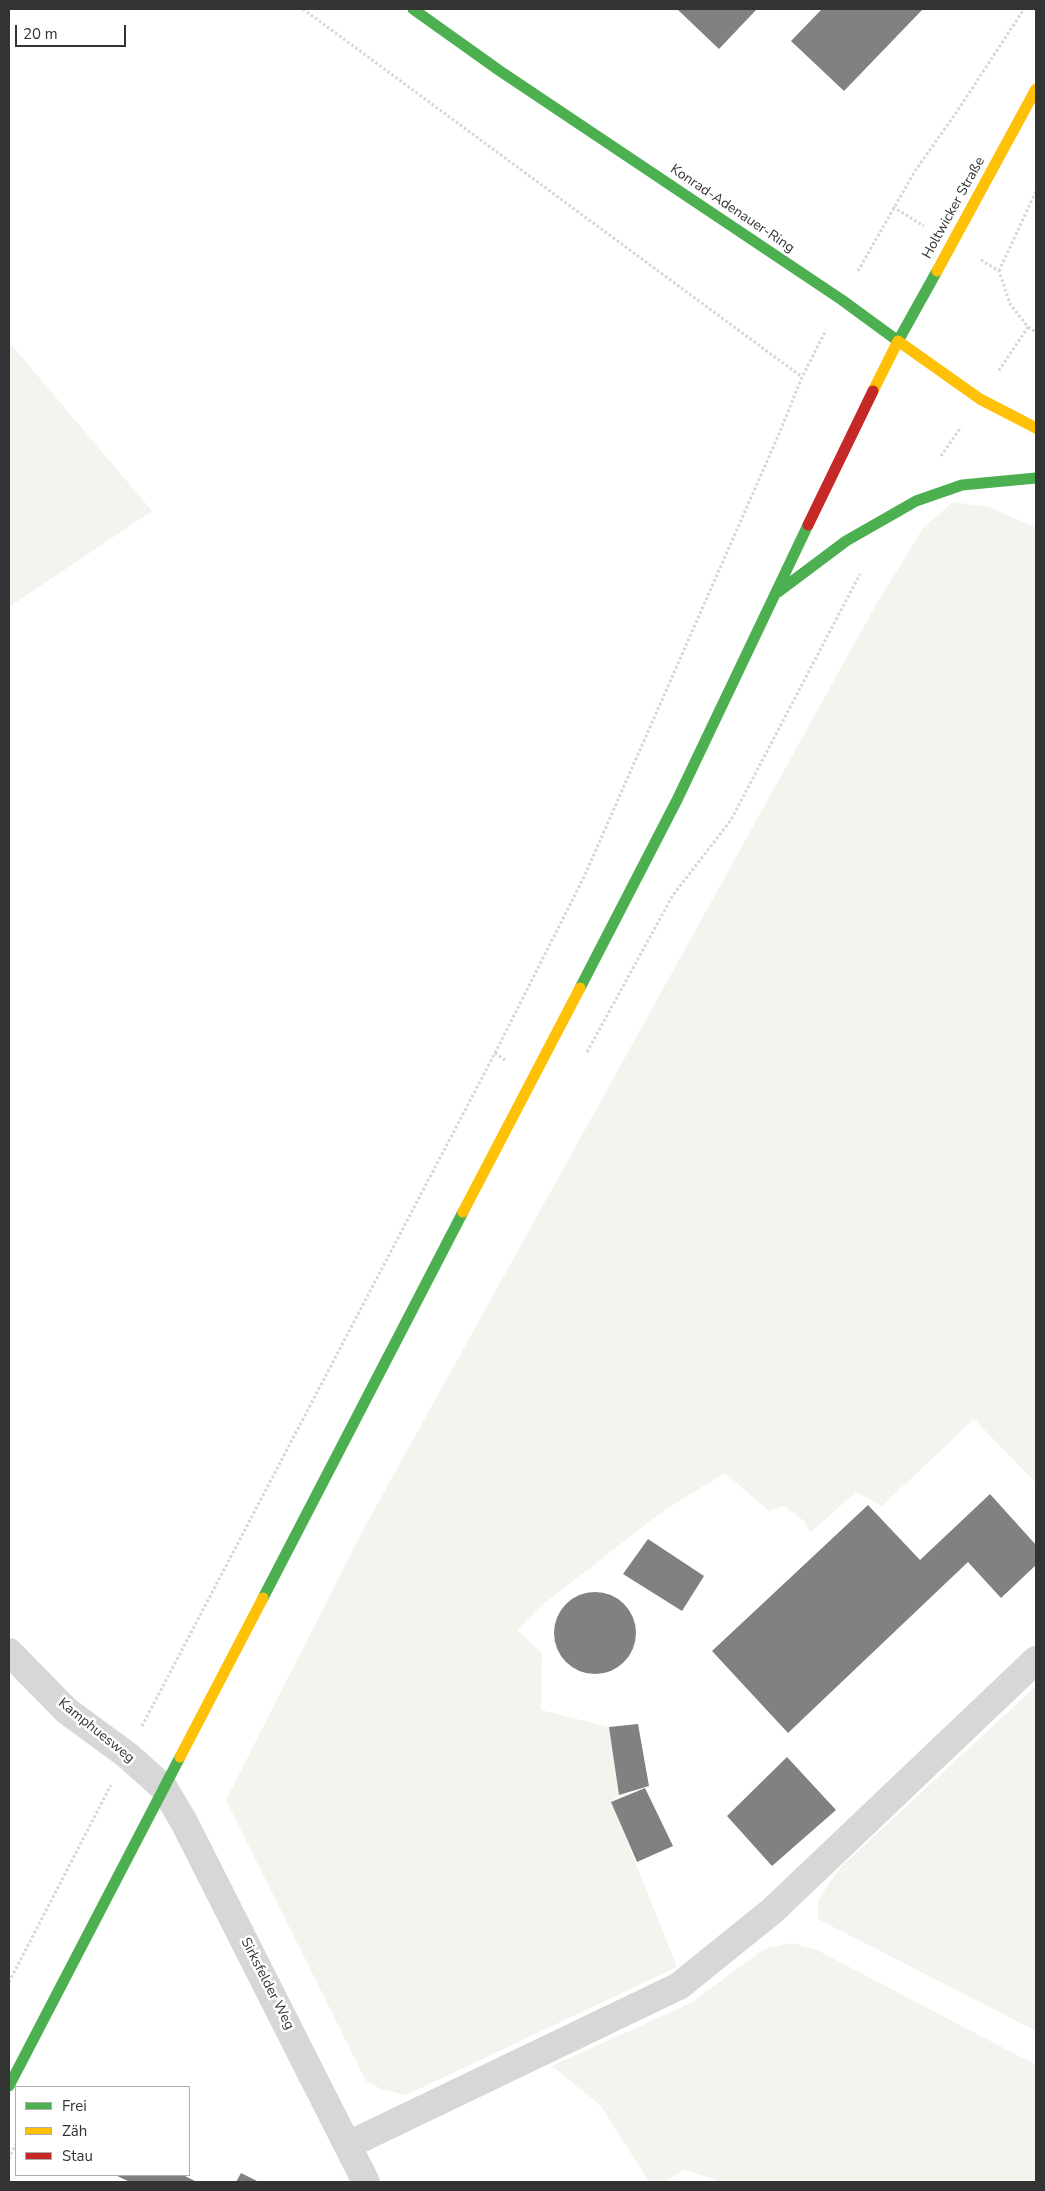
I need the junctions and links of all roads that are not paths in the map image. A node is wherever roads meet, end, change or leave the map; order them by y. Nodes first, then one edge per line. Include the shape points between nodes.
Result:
1 (413, 9) edge
2 (1036, 89) edge
3 (898, 342) junction
4 (1036, 428) edge
5 (1036, 478) edge
6 (775, 595) junction
7 (9, 1652) edge
8 (1036, 1660) edge
9 (164, 1788) junction
10 (9, 2086) edge
11 (348, 2145) junction
12 (366, 2182) edge

1 - 3 main road, Konrad-Adenauer-Ring via 842,300
2 - 3 main road, Holtwicker Straße
3 - 4 main road, Konrad-Adenauer-Ring via 980,399
3 - 6 main road, Holtwicker Straße
5 - 6 main road via 962,485 916,501 846,541
6 - 9 main road, Holtwicker Straße via 672,808
7 - 9 street, Kamphuesweg via 67,1711 127,1755
8 - 11 street via 772,1911 679,1986
9 - 10 main road, Holtwicker Straße
9 - 11 street, Sirksfelder Weg via 189,1830
11 - 12 street, Sirksfelder Weg

